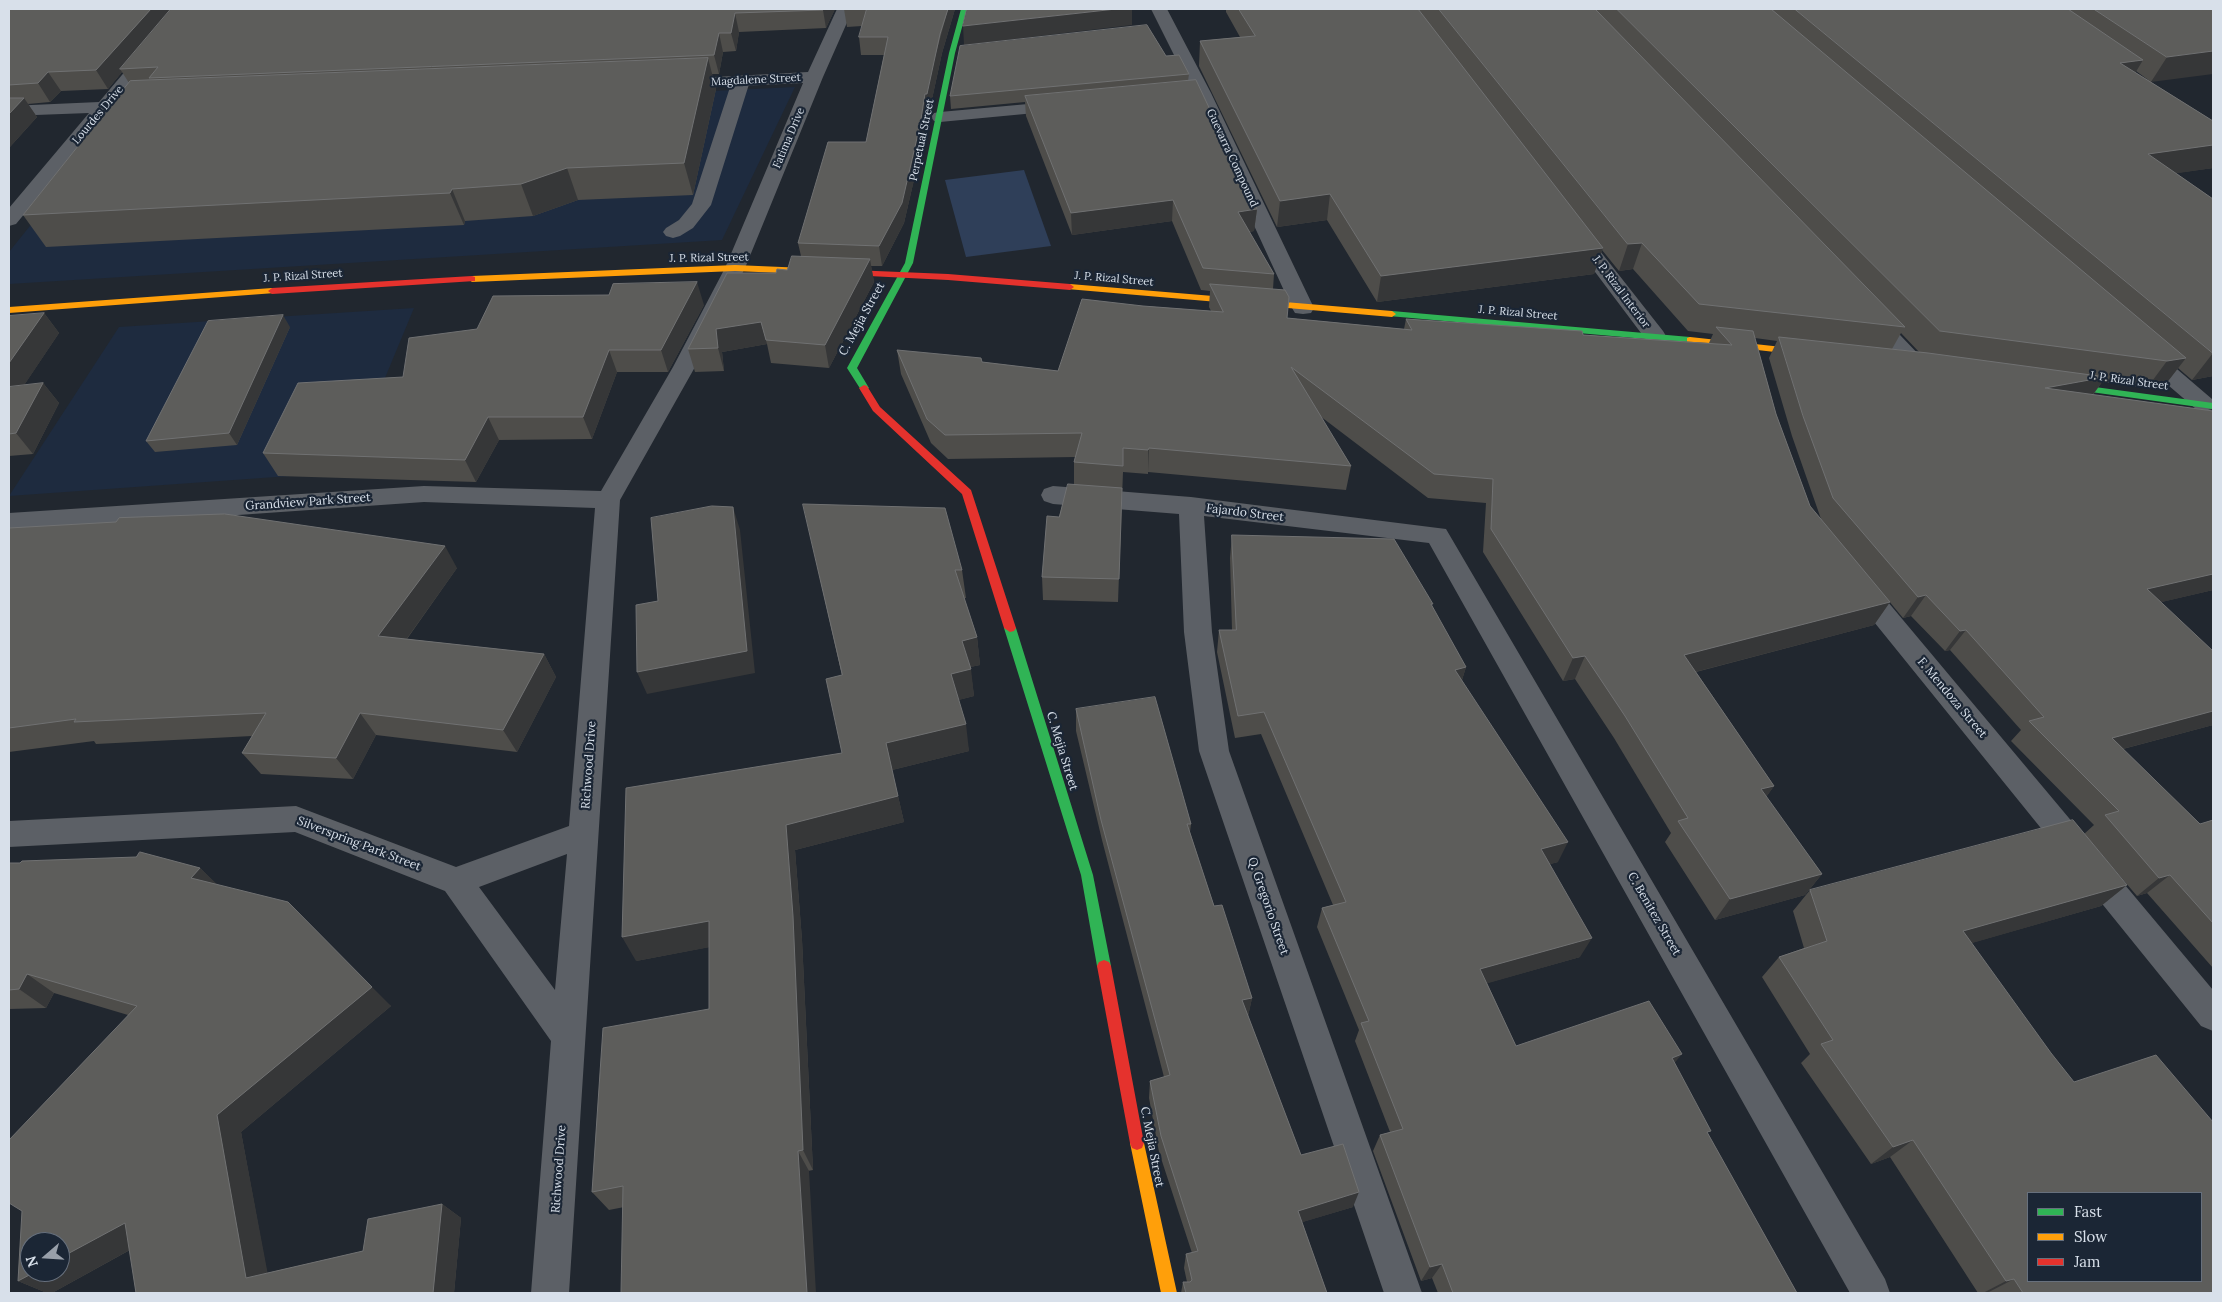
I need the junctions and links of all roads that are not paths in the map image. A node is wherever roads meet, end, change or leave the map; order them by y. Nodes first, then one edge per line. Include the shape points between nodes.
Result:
1 (186, 9) edge
2 (845, 9) edge
3 (964, 9) edge
4 (1159, 9) edge
5 (971, 51) edge
6 (952, 53) junction
7 (814, 77) junction
8 (741, 81) junction
9 (661, 84) edge
10 (1202, 93) junction
11 (1183, 95) edge
12 (165, 104) edge
13 (1076, 105) edge
14 (105, 107) junction
15 (9, 111) edge
16 (940, 118) junction
17 (1566, 219) edge
18 (9, 220) edge
19 (673, 232) dead end
20 (735, 268) junction
21 (902, 276) junction
22 (1855, 301) edge
23 (1303, 308) junction
24 (9, 310) edge
25 (1655, 336) junction
26 (2128, 339) edge
27 (1821, 354) edge
28 (1913, 365) edge
29 (2050, 383) edge
30 (2208, 405) edge
31 (1053, 495) dead end
32 (608, 500) junction
33 (1191, 506) junction
34 (9, 522) edge
35 (1437, 536) joint
36 (1838, 561) edge
37 (9, 834) edge
38 (584, 834) junction
39 (456, 881) junction
40 (2213, 1015) edge
41 (569, 1037) junction
42 (550, 1293) edge
43 (1169, 1293) edge
44 (1403, 1293) edge
45 (1871, 1293) edge

1 - 14 street, Lourdes Drive
2 - 7 street, Fatima Drive
3 - 6 main road, Perpetual Street
4 - 10 street, Guevarra Compound via 1160,29
5 - 6 street
6 - 16 main road, Perpetual Street
7 - 8 street, Magdalene Street
7 - 20 street, Fatima Drive
8 - 9 street, Magdalene Street
8 - 19 street via 701,205 686,224
10 - 11 street
10 - 23 street, Guevarra Compound
12 - 14 street
13 - 16 street
14 - 15 street
14 - 18 street, Lourdes Drive
16 - 21 main road, Perpetual Street via 909,262
17 - 25 street, J. P. Rizal Interior
20 - 21 main road, J. P. Rizal Street
20 - 24 main road, J. P. Rizal Street via 382,283
20 - 32 street, Richwood Drive via 684,368
21 - 23 main road, J. P. Rizal Street via 948,277
21 - 43 main road, C. Mejia Street via 852,368 876,410 968,492 1086,875 1147,1196
22 - 28 street
23 - 25 main road, J. P. Rizal Street
25 - 27 main road, J. P. Rizal Street via 1756,357
26 - 30 street
29 - 30 main road, J. P. Rizal Street
31 - 33 street, Fajardo Street
32 - 34 street, Grandview Park Street via 424,494
32 - 38 street, Richwood Drive
33 - 35 street, Fajardo Street
33 - 44 street, Q. Gregorio Street via 1198,632 1214,751
35 - 45 street, C. Benitez Street
36 - 40 street, F. Mendoza Street
37 - 39 street, Silverspring Park Street via 296,819
38 - 39 street
38 - 41 street, Richwood Drive
39 - 41 street
41 - 42 street, Richwood Drive

